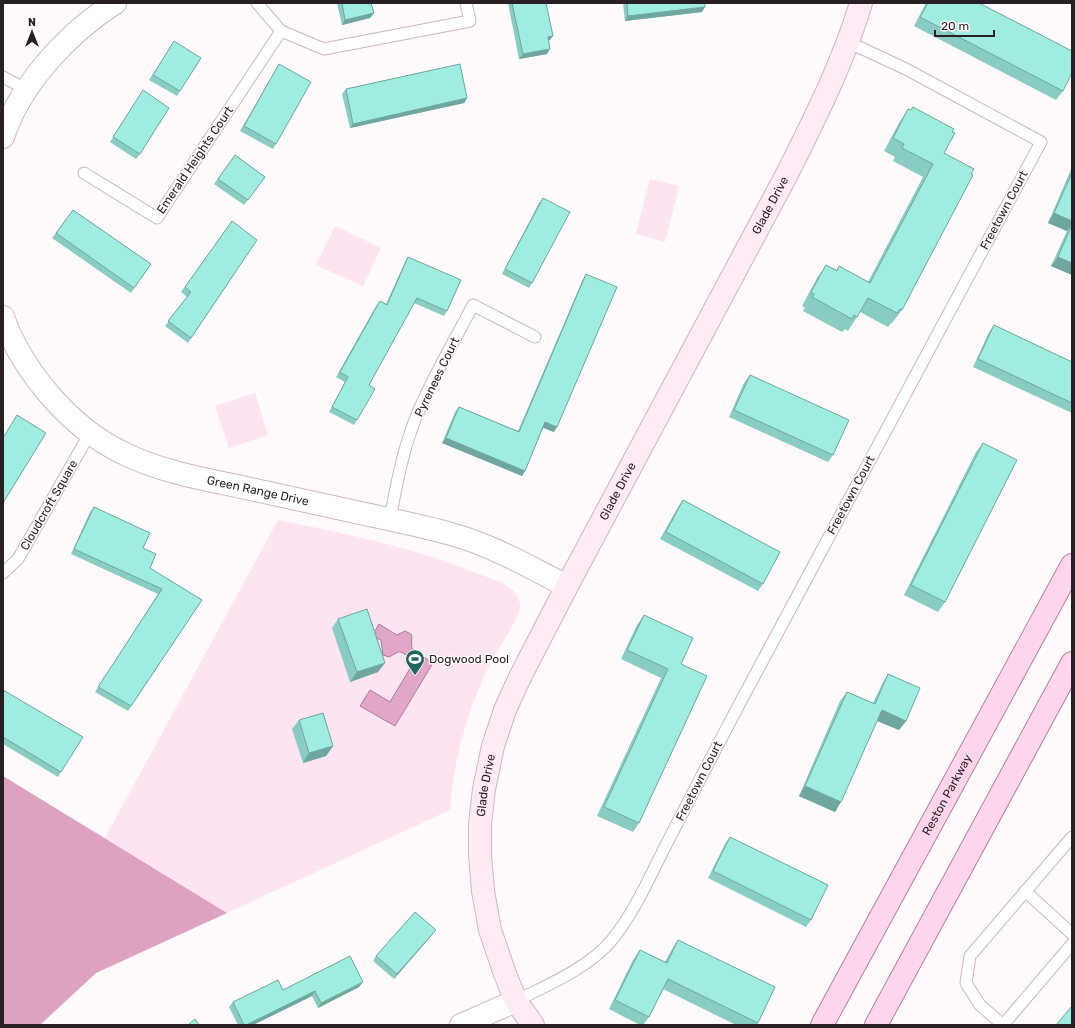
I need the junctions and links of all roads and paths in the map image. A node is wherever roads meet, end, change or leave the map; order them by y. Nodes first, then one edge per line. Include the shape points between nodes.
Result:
1 (115, 3) edge
2 (257, 3) edge
3 (466, 3) edge
4 (861, 3) edge
5 (281, 31) junction
6 (848, 42) junction
7 (3, 77) edge
8 (27, 90) junction
9 (3, 137) edge
10 (84, 173) dead end
11 (3, 317) edge
12 (534, 337) dead end
13 (90, 433) junction
14 (390, 519) junction
15 (1072, 565) edge
16 (3, 573) edge
17 (567, 586) junction
18 (1072, 663) edge
19 (1072, 837) edge
20 (1025, 891) junction
21 (1072, 934) edge
22 (1072, 944) edge
23 (516, 1002) junction
24 (461, 1025) edge
25 (521, 1025) edge
26 (533, 1025) edge
27 (822, 1025) edge
28 (876, 1025) edge

1 - 8 street via 85,24 59,49
2 - 5 lane
3 - 5 lane via 470,21 324,49
4 - 6 street, Glade Drive
5 - 10 lane, Emerald Heights Court via 157,218
6 - 17 street, Glade Drive via 826,97 787,174
6 - 23 lane, Freetown Court via 906,69 1041,142 626,919 609,943 592,958 565,976
7 - 8 lane
8 - 9 street via 16,107
11 - 13 street, Green Range Drive via 21,355 41,384 64,410
12 - 14 lane, Pyrenees Court via 473,305 413,425 403,457
13 - 14 street, Green Range Drive via 142,462 178,474
13 - 16 lane, Cloudcroft Square via 18,559
14 - 17 street, Green Range Drive via 470,540
15 - 27 main road, Reston Parkway
17 - 23 street, Glade Drive via 505,710 493,746 484,789 480,837 483,891 490,930
18 - 28 main road
19 - 20 lane
20 - 21 lane
20 - 22 lane via 970,956 966,983 980,1005 1003,1025
23 - 24 street
23 - 25 street, Glade Drive
23 - 26 street, Glade Drive

